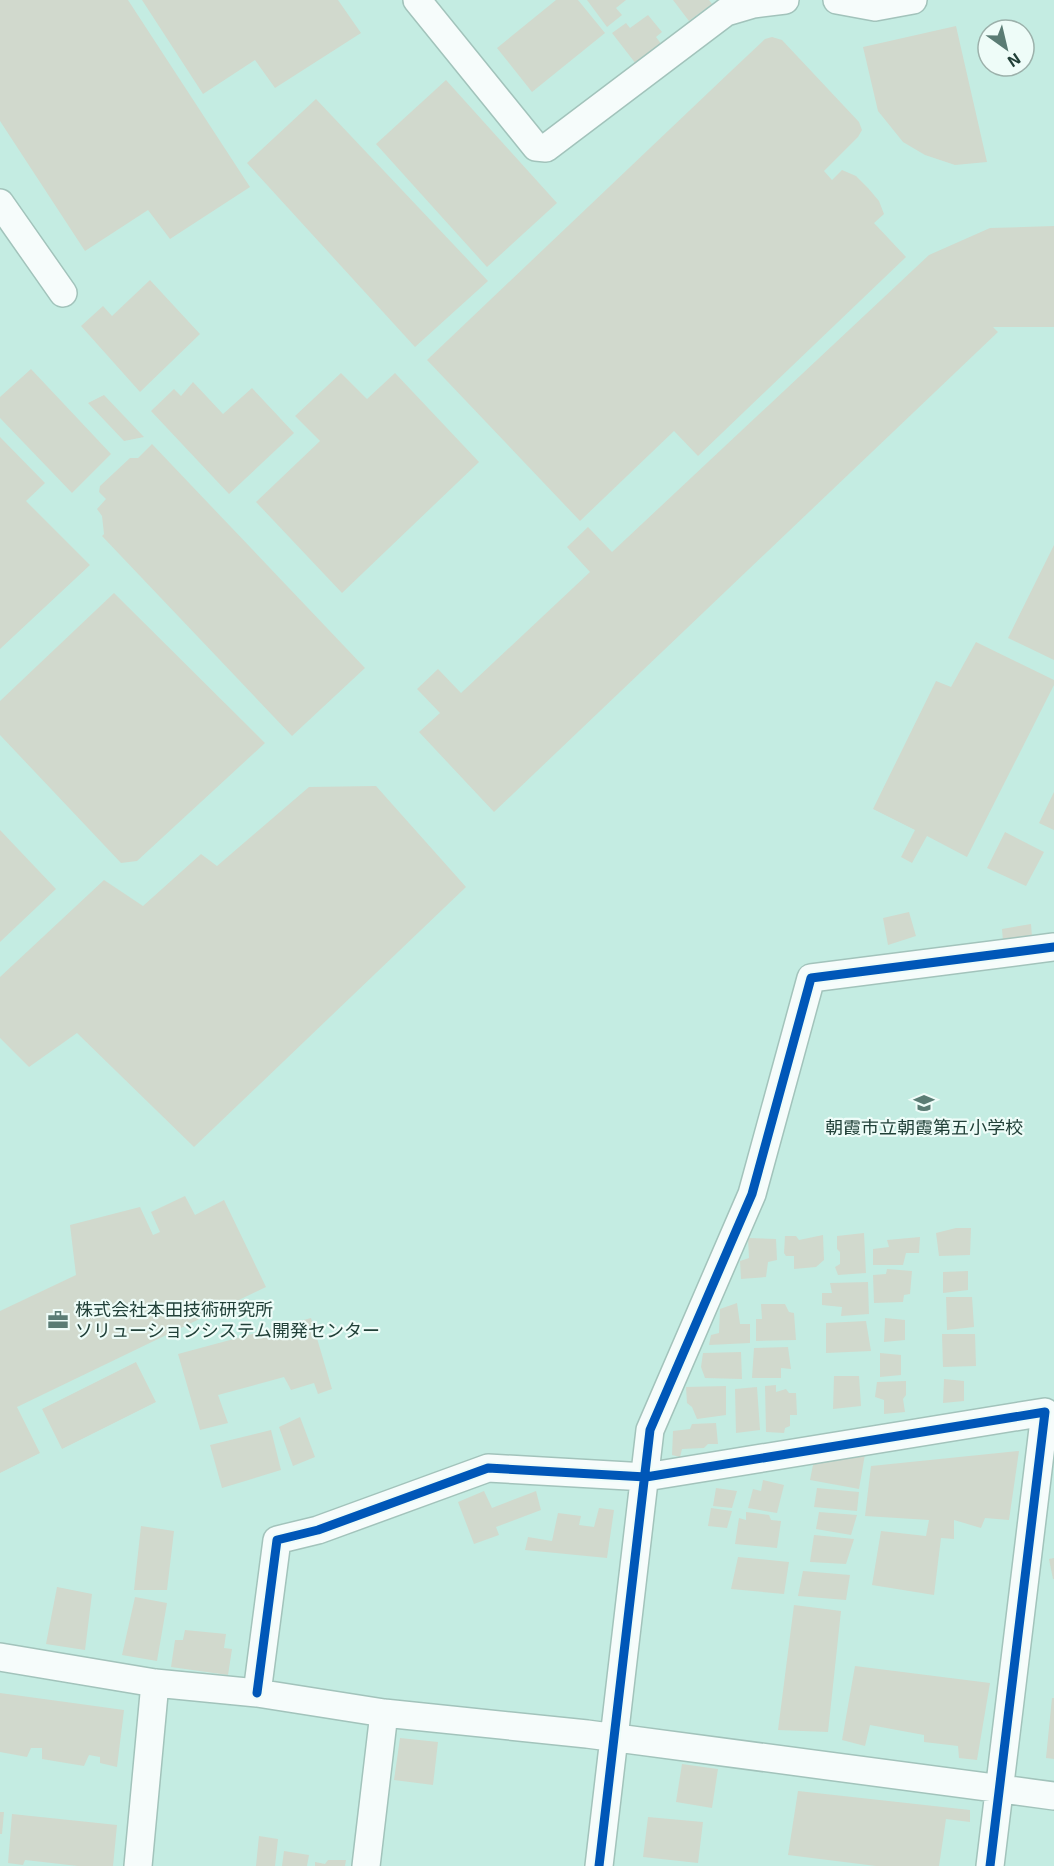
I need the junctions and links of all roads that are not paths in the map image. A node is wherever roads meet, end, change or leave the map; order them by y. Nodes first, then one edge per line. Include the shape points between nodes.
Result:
1 (417, 0) edge
2 (785, 0) edge
3 (837, 0) edge
4 (913, 0) edge
5 (0, 203) edge
6 (63, 293) dead end
7 (1054, 946) edge
8 (1049, 1411) edge
9 (646, 1477) junction
10 (0, 1657) edge
11 (155, 1683) junction
12 (257, 1693) junction
13 (384, 1713) junction
14 (614, 1737) junction
15 (998, 1789) junction
16 (1054, 1796) edge
17 (138, 1866) edge
18 (366, 1866) edge
19 (599, 1866) edge
20 (990, 1866) edge

1 - 2 street via 536,147 546,148 726,12
3 - 4 street via 875,7
5 - 6 street
7 - 9 street via 811,978 752,1194 650,1430
8 - 9 street
8 - 15 street
9 - 12 street via 488,1468 318,1530 277,1540
9 - 14 street
10 - 11 street
11 - 12 street
11 - 17 street
12 - 13 street
13 - 14 street
13 - 18 street
14 - 15 street
14 - 19 street
15 - 16 street
15 - 20 street

